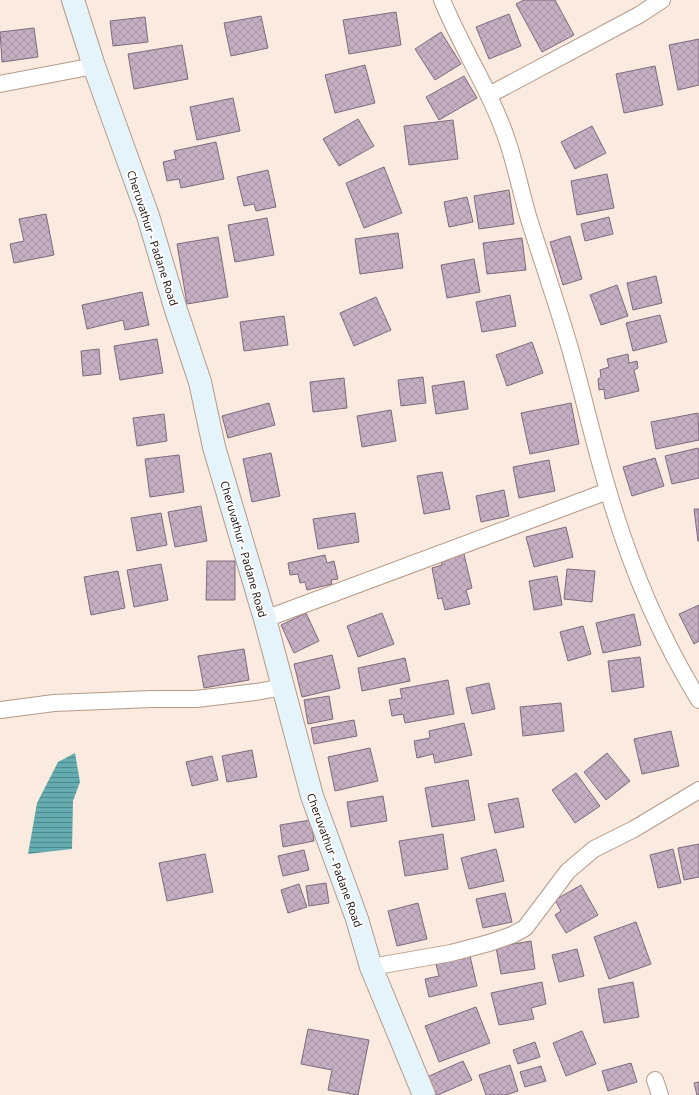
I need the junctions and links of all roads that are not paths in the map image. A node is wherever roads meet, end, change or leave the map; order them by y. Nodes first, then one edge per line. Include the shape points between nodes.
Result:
1 (73, 0) edge
2 (442, 0) edge
3 (662, 0) edge
4 (94, 66) junction
5 (0, 84) edge
6 (490, 95) junction
7 (608, 491) junction
8 (265, 619) junction
9 (283, 687) junction
10 (699, 700) edge
11 (0, 710) edge
12 (699, 790) edge
13 (371, 967) junction
14 (424, 1095) edge

1 - 4 main road, Cheruvathur - Padane Road
2 - 6 street
3 - 6 street via 639,15
4 - 5 street
4 - 8 main road, Cheruvathur - Padane Road via 148,216 200,382 214,447
6 - 7 street via 508,142 570,350
7 - 8 street
7 - 10 street via 654,615
8 - 9 main road, Cheruvathur - Padane Road
9 - 11 street via 196,699 54,703
9 - 13 main road, Cheruvathur - Padane Road via 312,796 357,919
12 - 13 street via 634,829 594,848 568,871 525,928 490,943 451,953
13 - 14 main road, Cheruvathur - Padane Road

